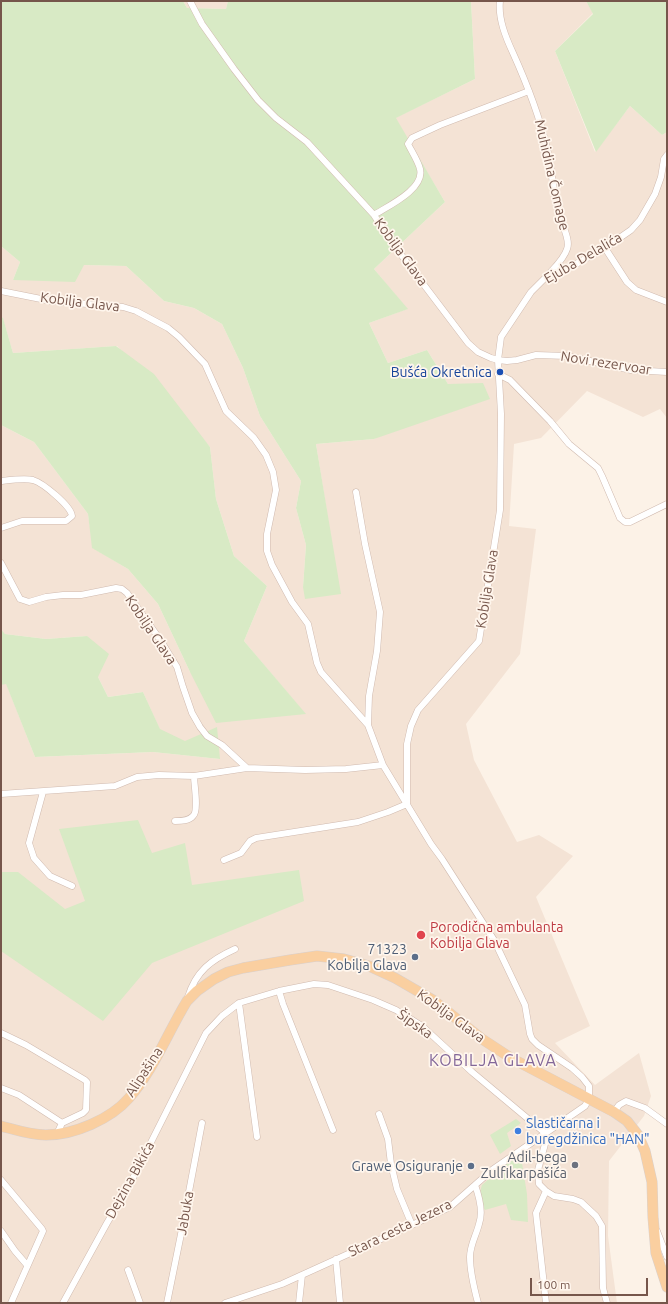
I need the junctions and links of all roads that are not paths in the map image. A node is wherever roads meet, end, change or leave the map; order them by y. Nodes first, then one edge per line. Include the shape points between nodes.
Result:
1 (190, 1) edge
2 (500, 1) edge
3 (529, 91) junction
4 (667, 155) edge
5 (374, 215) junction
6 (605, 248) junction
7 (546, 277) junction
8 (1, 291) edge
9 (667, 302) edge
10 (498, 360) junction
11 (667, 372) edge
12 (498, 374) junction
13 (1, 480) edge
14 (356, 492) dead end
15 (667, 504) edge
16 (1, 528) edge
17 (1, 563) edge
18 (368, 725) junction
19 (383, 765) junction
20 (247, 768) junction
21 (194, 776) junction
22 (43, 792) junction
23 (1, 794) edge
24 (407, 804) junction
25 (175, 821) dead end
26 (224, 860) dead end
27 (72, 886) dead end
28 (235, 949) dead end
29 (197, 991) joint
30 (279, 991) junction
31 (187, 1001) junction
32 (239, 1003) junction
33 (1, 1034) edge
34 (194, 1056) joint
35 (1, 1088) edge
36 (589, 1098) junction
37 (614, 1112) junction
38 (379, 1114) dead end
39 (62, 1123) junction
40 (202, 1123) dead end
41 (667, 1124) edge
42 (1, 1126) edge
43 (333, 1130) dead end
44 (545, 1133) junction
45 (57, 1134) junction
46 (257, 1137) dead end
47 (1, 1180) edge
48 (475, 1185) junction
49 (546, 1191) junction
50 (652, 1217) junction
51 (412, 1225) junction
52 (1, 1231) edge
53 (336, 1258) junction
54 (667, 1258) edge
55 (27, 1265) junction
56 (128, 1270) dead end
57 (302, 1275) junction
58 (667, 1287) edge
59 (232, 1302) edge
60 (11, 1303) edge
61 (64, 1303) edge
62 (140, 1303) edge
63 (167, 1303) edge
64 (225, 1303) edge
65 (299, 1303) edge
66 (340, 1303) edge
67 (478, 1303) edge
68 (546, 1303) edge
69 (607, 1303) edge

1 - 5 street, Kobilja Glava via 202,24 258,100 307,142
2 - 3 street, Muhidina Čomage via 505,34
3 - 5 street via 412,138 408,144 420,170 419,180 413,189
3 - 7 street, Muhidina Čomage via 547,149 558,214 568,248
4 - 6 street, Ejuba Delalića via 655,194 640,220 631,230
5 - 10 street, Kobilja Glava via 468,343 478,352
6 - 7 street, Ejuba Delalića
6 - 9 street via 627,282 636,290
7 - 10 street, Ejuba Delalića via 531,292 501,337
8 - 18 street, Kobilja Glava via 51,301 129,309 168,328 205,364 226,411 254,438 266,455 273,472 276,490 267,534 267,551 272,565 292,602 308,624 317,663 322,672
10 - 11 street, Novi rezervoar via 536,355 567,356 631,370
10 - 12 street, Kobilja Glava
12 - 15 street via 510,380 569,444 598,468 620,518 625,522
12 - 24 street, Kobilja Glava via 501,414 500,510 479,640 418,710 411,726 408,744
13 - 16 street via 33,480 58,497 69,508 72,516 66,521 22,521
14 - 18 street, Kobilja Glava via 380,612 377,651 369,696
17 - 20 street, Kobilja Glava via 20,598 29,602 46,597 81,595 116,588 127,593 177,667 192,713 200,727 207,736 222,745
18 - 19 street, Kobilja Glava
19 - 20 street via 305,770
19 - 24 street, Kobilja Glava
20 - 21 street
21 - 22 street via 146,776 132,778 116,786
21 - 25 street via 194,816
22 - 23 street
22 - 27 street via 29,843 34,858 46,872
24 - 26 street via 358,822 256,838 250,841 241,853
24 - 36 street, Kobilja Glava via 494,940 525,1005 532,1039 582,1077 589,1086
28 - 31 street via 215,959 199,974
29 - 31 main road, Alipašina
29 - 36 main road, Kobilja Glava via 214,979 243,968 318,956 344,959 369,966 395,978 433,1000 511,1058
30 - 32 street, Šipska
30 - 43 street
30 - 44 street, Šipska via 314,984 328,985 396,1010 422,1026
31 - 45 main road, Alipašina via 129,1098 110,1114 91,1125
32 - 34 street, Šipska via 206,1033
32 - 46 street
33 - 39 street via 87,1082 86,1110
34 - 61 street, Dejzina Bikića via 130,1184
35 - 39 street via 19,1095
36 - 37 main road
36 - 44 street, Stara cesta Jezera via 585,1106
37 - 41 street via 619,1105 626,1102 645,1108
37 - 50 main road via 627,1121 645,1151 652,1182
38 - 51 street via 388,1139 397,1189
39 - 45 street
40 - 63 street, Jabuka
42 - 45 main road, Alipašina via 30,1134
44 - 48 street, Stara cesta Jezera
44 - 49 street via 545,1144 538,1170 539,1184
47 - 55 street via 42,1229
48 - 51 street, Stara cesta Jezera via 450,1207
48 - 67 street via 480,1223 473,1238 470,1257
49 - 68 street via 536,1213
49 - 69 street via 554,1196 581,1202 596,1216 602,1226 603,1288
50 - 54 street
50 - 58 main road via 656,1253
51 - 53 street, Stara cesta Jezera
52 - 55 street
53 - 57 street, Stara cesta Jezera
53 - 66 street
55 - 60 street
56 - 62 street
57 - 59 street, Stara cesta Jezera
57 - 65 street
59 - 64 street, Stara cesta Jezera

